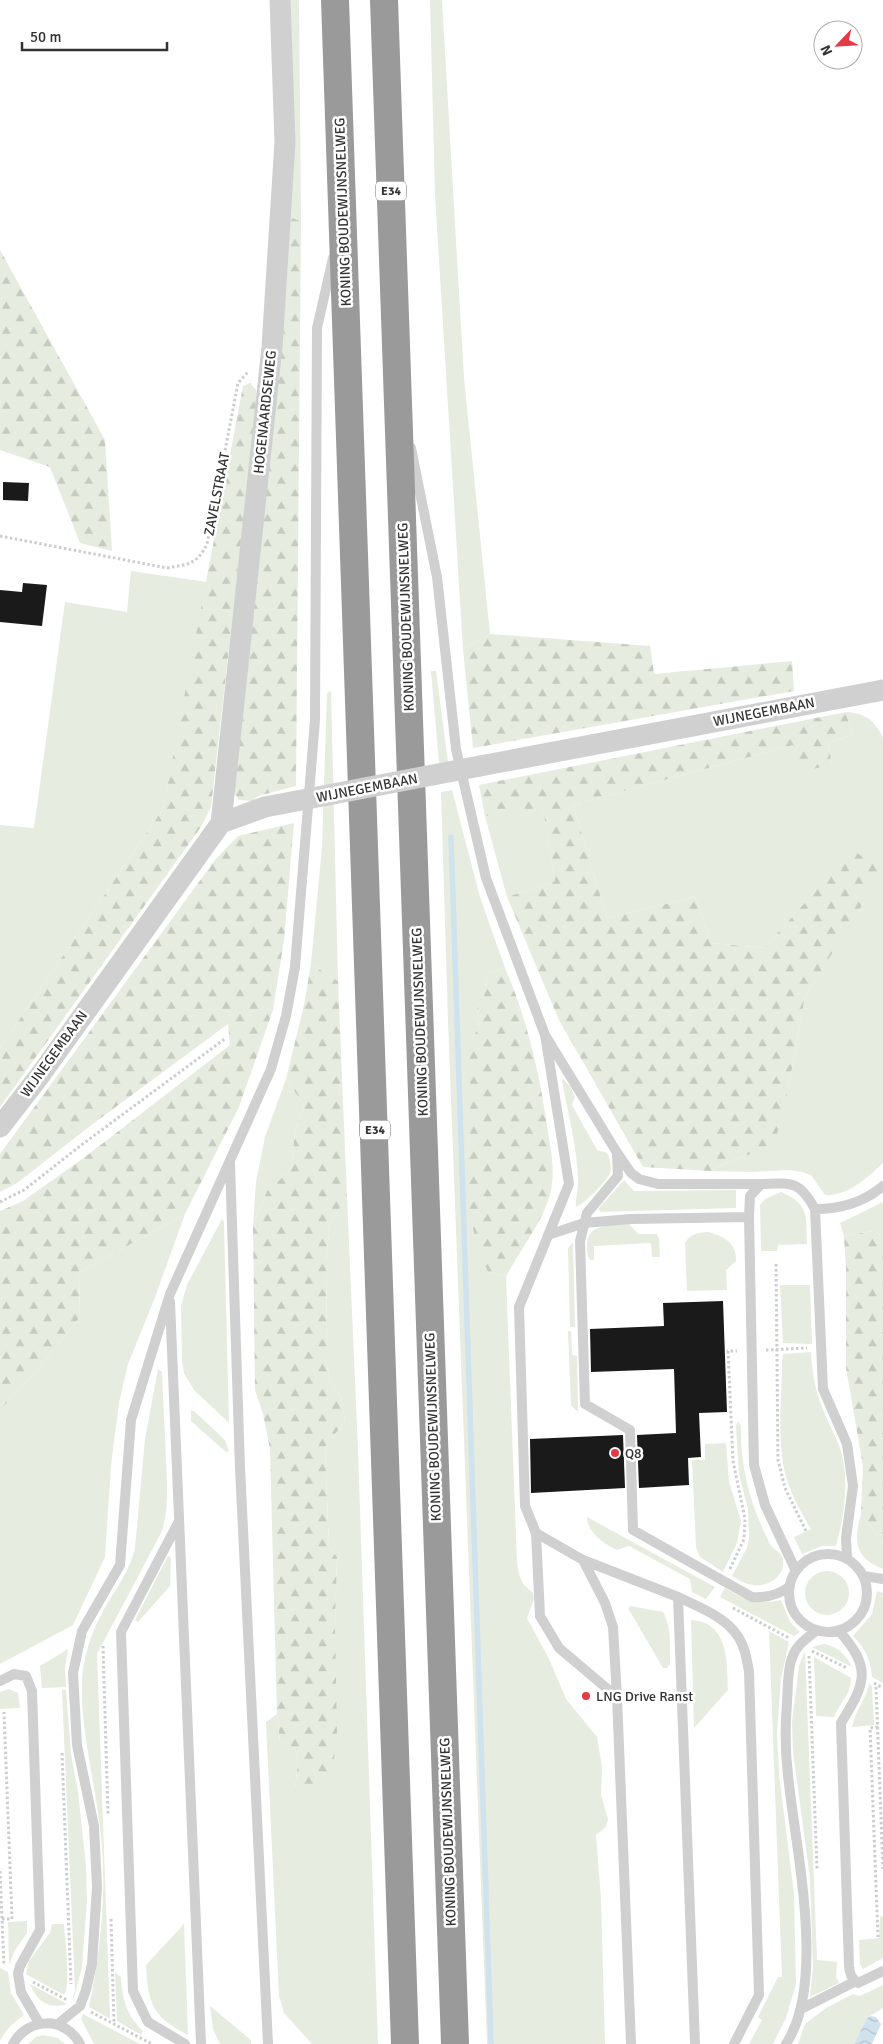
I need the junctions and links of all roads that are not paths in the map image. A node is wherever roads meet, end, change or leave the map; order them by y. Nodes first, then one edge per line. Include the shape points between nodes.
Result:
1 (280, 0) edge
2 (336, 0) edge
3 (384, 0) edge
4 (343, 215) junction
5 (398, 381) junction
6 (883, 690) edge
7 (221, 823) junction
8 (545, 1035) junction
9 (0, 1127) edge
10 (616, 1152) junction
11 (230, 1162) junction
12 (761, 1184) junction
13 (883, 1186) edge
14 (815, 1209) junction
15 (749, 1217) junction
16 (584, 1223) junction
17 (548, 1235) junction
18 (170, 1294) junction
19 (179, 1520) junction
20 (536, 1533) junction
21 (847, 1559) junction
22 (583, 1560) junction
23 (796, 1571) junction
24 (864, 1576) junction
25 (883, 1579) edge
26 (790, 1586) junction
27 (678, 1598) junction
28 (817, 1630) junction
29 (838, 1630) junction
30 (0, 1681) edge
31 (617, 1697) junction
32 (883, 1971) edge
33 (856, 1981) junction
34 (801, 2009) junction
35 (39, 2023) junction
36 (58, 2024) junction
37 (13, 2044) edge
38 (80, 2044) edge
39 (185, 2044) edge
40 (201, 2044) edge
41 (268, 2044) edge
42 (405, 2044) edge
43 (455, 2044) edge
44 (630, 2044) edge
45 (695, 2044) edge
46 (734, 2044) edge
47 (786, 2044) edge

1 - 7 street, HOGENAARDSEWEG via 285,142 270,367
2 - 4 highway, KONING BOUDEWIJNSNELWEG / E34
3 - 5 highway, KONING BOUDEWIJNSNELWEG / E34
4 - 11 lane via 317,328 315,720 295,968 271,1069
4 - 42 highway, KONING BOUDEWIJNSNELWEG / E34
5 - 8 lane via 437,577 456,749 486,878
5 - 43 highway, KONING BOUDEWIJNSNELWEG / E34
6 - 7 street, WIJNEGEMBAAN, bridge via 266,807
7 - 9 street, WIJNEGEMBAAN
8 - 10 lane
8 - 17 lane via 570,1184
10 - 12 lane via 631,1173 647,1183
10 - 16 lane via 618,1176 590,1207
11 - 18 lane
11 - 41 lane via 240,1468
12 - 14 lane via 789,1183 805,1192
12 - 15 lane via 750,1196
13 - 14 lane via 873,1194 834,1209
14 - 21 lane via 823,1389 847,1444 853,1486 846,1538
15 - 16 lane
15 - 23 lane via 754,1466 765,1505
16 - 17 lane
16 - 26 lane via 579,1270 585,1404 630,1430 633,1530 752,1597 776,1595
17 - 20 lane via 519,1307 525,1506
18 - 19 lane
18 - 36 lane via 131,1420 120,1566 82,1631 73,1673 77,1745 94,1826 96,1887 92,1964 86,1990 80,2006
19 - 39 lane via 121,1632 133,1991 148,2022
19 - 40 lane
20 - 22 lane
20 - 31 lane via 540,1616 559,1648
21 - 23 lane via 832,1554 816,1556
21 - 24 lane
22 - 27 lane
22 - 31 lane via 598,1586 613,1627
23 - 26 lane
24 - 25 lane
24 - 29 lane via 867,1593 864,1610 854,1623
26 - 28 lane via 790,1602 797,1617
27 - 45 lane
27 - 46 lane via 708,1610 730,1626 742,1643 749,1671 759,1995
28 - 29 lane
28 - 34 lane via 799,1644 792,1657 786,1723 787,1774 804,1913 807,1972
29 - 33 lane via 859,1659 863,1677 841,1722 849,1966
30 - 35 lane via 14,1674 26,1676 32,1691 40,1930 18,1974 21,1992
31 - 44 lane
32 - 33 lane via 862,1982
33 - 34 lane
34 - 47 lane
35 - 36 lane
35 - 37 lane via 22,2032
36 - 38 lane via 72,2032

